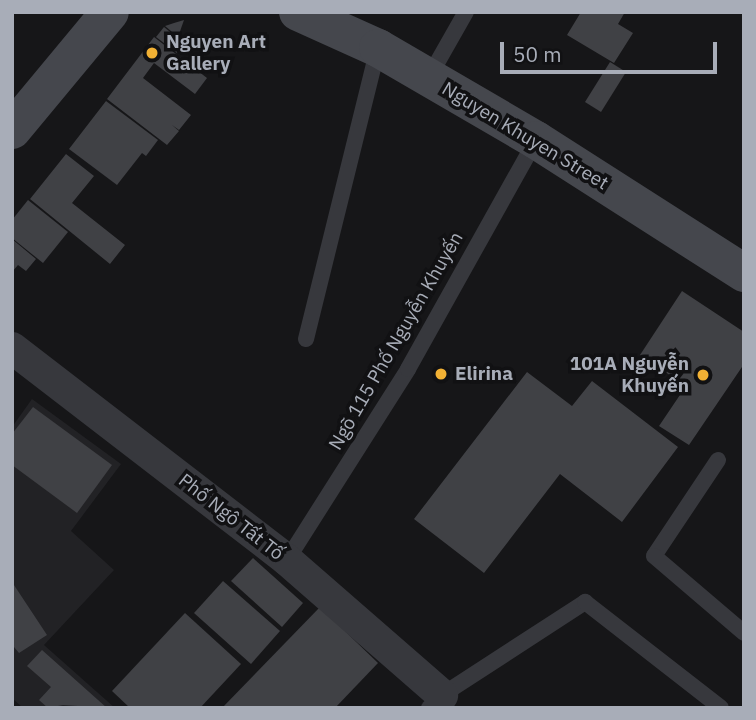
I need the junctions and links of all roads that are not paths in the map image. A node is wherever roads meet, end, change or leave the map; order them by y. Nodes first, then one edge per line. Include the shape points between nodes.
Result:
1 (110, 12) edge
2 (298, 12) edge
3 (466, 12) edge
4 (378, 48) junction
5 (429, 77) junction
6 (12, 130) edge
7 (536, 140) junction
8 (744, 273) edge
9 (306, 339) dead end
10 (12, 348) edge
11 (718, 460) dead end
12 (288, 560) junction
13 (744, 633) edge
14 (435, 701) edge
15 (721, 708) edge

1 - 6 street
2 - 4 street, Nguyen Khuyen Street
3 - 5 lane
4 - 5 street, Nguyen Khuyen Street
4 - 9 lane
5 - 7 street, Nguyen Khuyen Street
7 - 8 street, Nguyen Khuyen Street
7 - 12 lane, Ngõ 115 Phố Nguyễn Khuyến via 408,369
10 - 12 street, Phố Ngô Tất Tố
11 - 13 lane via 654,556
12 - 14 street, Phố Ngô Tất Tố
14 - 15 lane via 585,602

